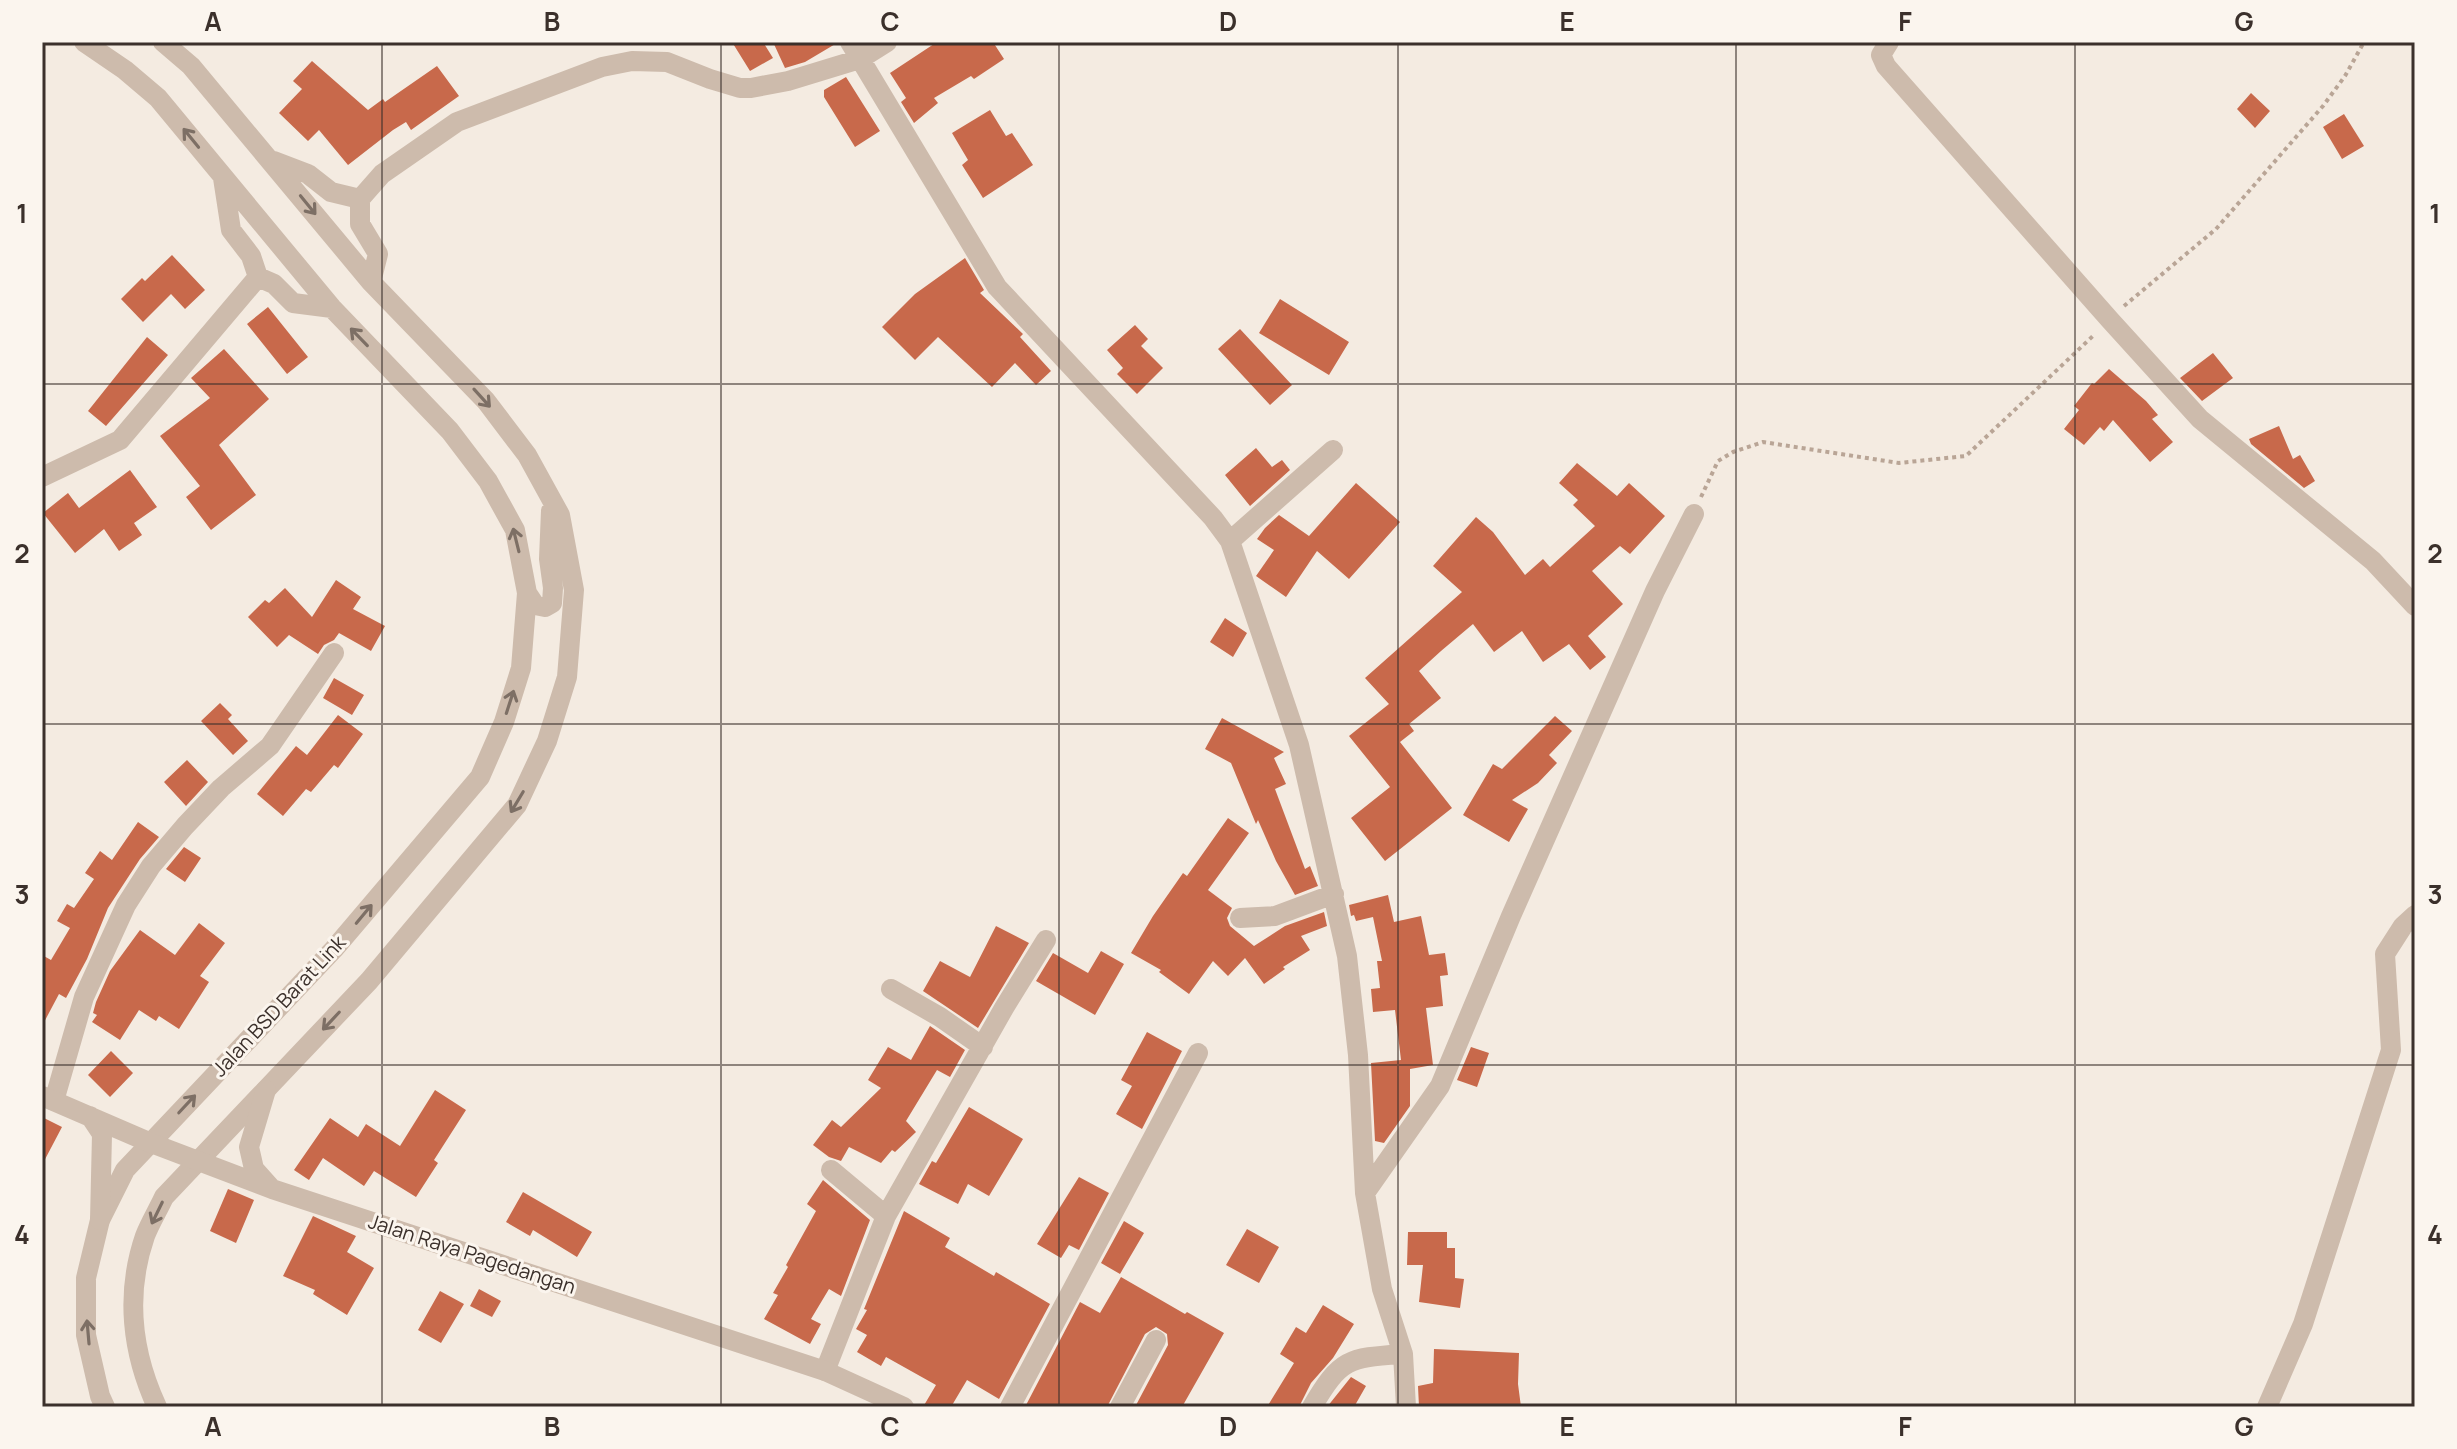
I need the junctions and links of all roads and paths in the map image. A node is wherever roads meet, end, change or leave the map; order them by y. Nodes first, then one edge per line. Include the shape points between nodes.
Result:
1 (84, 42) edge
2 (163, 42) edge
3 (644, 42) edge
4 (887, 42) edge
5 (1889, 42) edge
6 (2364, 42) edge
7 (855, 50) edge
8 (656, 61) junction
9 (270, 159) junction
10 (223, 178) junction
11 (360, 199) junction
12 (258, 277) junction
13 (371, 282) junction
14 (332, 308) junction
15 (2110, 320) junction
16 (1333, 450) dead end
17 (42, 477) edge
18 (551, 499) junction
19 (1694, 514) joint
20 (1230, 541) junction
21 (527, 593) junction
22 (2415, 606) edge
23 (334, 653) dead end
24 (1334, 894) junction
25 (2415, 915) edge
26 (1240, 918) dead end
27 (1046, 940) dead end
28 (891, 989) dead end
29 (983, 1047) junction
30 (1198, 1053) dead end
31 (266, 1090) junction
32 (48, 1098) edge
33 (90, 1116) junction
34 (151, 1143) junction
35 (198, 1162) junction
36 (831, 1170) dead end
37 (272, 1189) junction
38 (1365, 1193) junction
39 (886, 1216) junction
40 (100, 1220) junction
41 (1156, 1340) dead end
42 (1403, 1354) junction
43 (825, 1371) junction
44 (105, 1407) edge
45 (157, 1407) edge
46 (904, 1407) edge
47 (1010, 1407) edge
48 (1120, 1407) edge
49 (1312, 1407) edge
50 (1406, 1407) edge
51 (2267, 1407) edge

10 -> 1 street, Jalan BSD Barat Link via 158,98
2 - 9 street via 191,66
3 - 8 street
4 - 7 street
5 - 15 street via 1881,55 1886,66
6 - 15 path via 2323,106 2216,229
7 - 8 street via 788,81 751,88
7 - 20 street via 997,287
8 - 11 street via 602,67 457,122 382,174
9 - 11 street via 308,174 331,192
9 -> 13 street
10 - 12 street via 231,230 251,256
10 - 14 street, Jalan BSD Barat Link
11 - 13 street via 360,224 378,254
12 - 14 street via 293,303
12 - 17 street via 120,440
13 -> 18 street via 486,401 527,455
21 -> 14 street, Jalan BSD Barat Link via 515,530 488,481 450,431
15 - 19 path via 1966,456 1899,463 1763,442 1718,461
15 - 22 street via 2200,419 2373,561
16 - 20 street
18 - 21 street via 552,603 535,605
18 -> 31 street via 560,515 574,590 567,677 547,741 517,805 369,981
19 - 38 street via 1648,606 1440,1086
20 - 24 street via 1299,745
34 -> 21 street, Jalan BSD Barat Link via 334,949 480,777 521,668
23 - 32 street via 270,746 185,826 134,892 84,997
24 - 26 street via 1275,916
24 - 38 street via 1358,1055
25 - 51 street via 2385,954 2391,1050 2303,1324
27 - 29 street
28 - 29 street
29 - 39 street
30 - 47 street
31 - 35 street
31 - 37 street via 249,1147 254,1169
32 - 33 street, Jalan Raya Pagedangan
33 - 34 street, Jalan Raya Pagedangan
33 - 40 street via 102,1134
34 - 35 street, Jalan Raya Pagedangan
34 - 40 street, Jalan BSD Barat Link via 125,1170
35 - 37 street, Jalan Raya Pagedangan
35 -> 45 street via 164,1197 145,1236 134,1285 133,1330
36 - 39 street
37 - 43 street, Jalan Raya Pagedangan
38 - 42 street via 1382,1289
39 - 43 street
44 -> 40 street, Jalan BSD Barat Link via 86,1335 86,1278
41 - 48 street
42 - 49 street via 1357,1357 1330,1375
42 - 50 street
43 - 46 street, Jalan Raya Pagedangan

